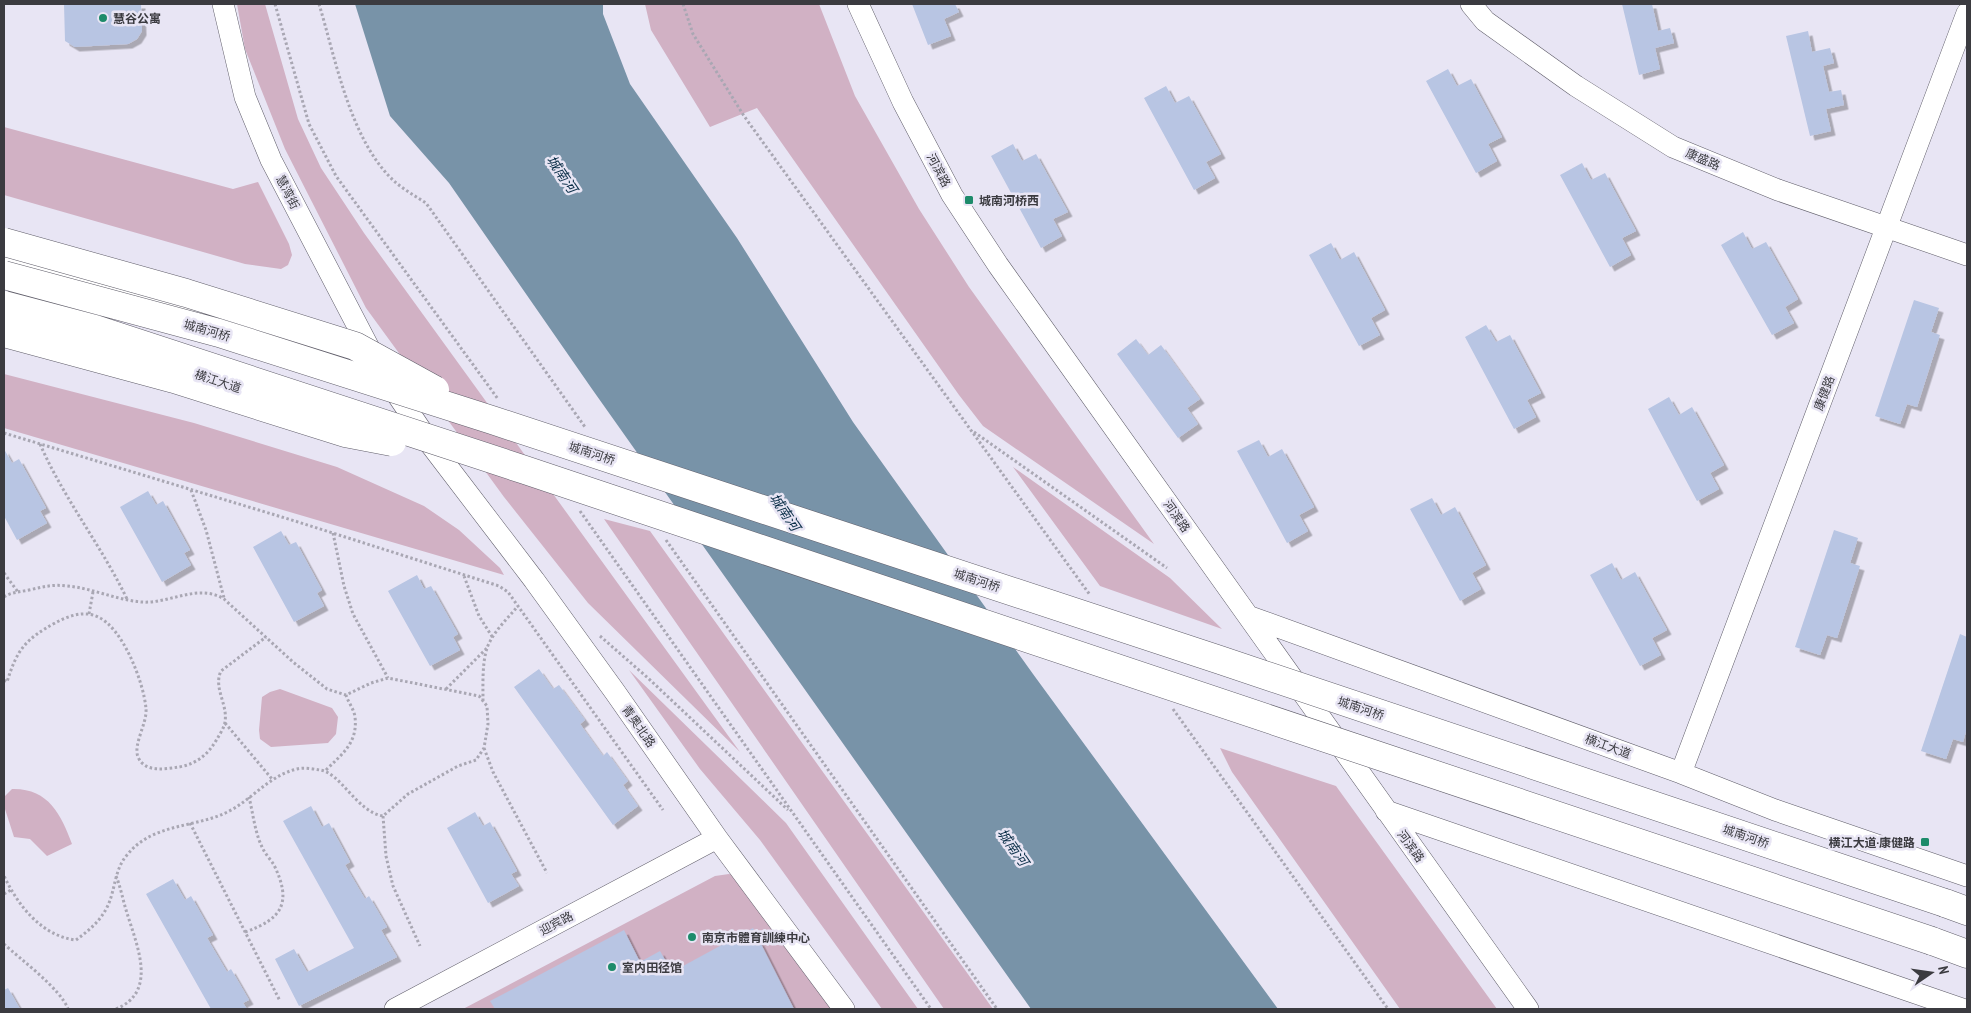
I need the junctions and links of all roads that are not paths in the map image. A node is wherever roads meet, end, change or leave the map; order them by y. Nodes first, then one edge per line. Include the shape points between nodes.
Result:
1 (223, 4) edge
2 (858, 4) edge
3 (1471, 4) edge
4 (1967, 13) edge
5 (1886, 228) junction
6 (4, 242) edge
7 (1967, 255) edge
8 (4, 258) edge
9 (4, 276) edge
10 (4, 305) edge
11 (4, 320) edge
12 (4, 333) edge
13 (380, 369) junction
14 (492, 420) junction
15 (431, 445) junction
16 (525, 470) junction
17 (1248, 616) junction
18 (1681, 773) junction
19 (1386, 811) junction
20 (717, 838) junction
21 (1967, 876) edge
22 (1956, 907) edge
23 (1967, 954) edge
24 (395, 1009) edge
25 (844, 1009) edge
26 (1528, 1009) edge
27 (1962, 1009) edge

1 - 13 street, 慧湾街 via 245,97 264,142
2 - 17 street, 河滨路 via 903,102 952,195 998,265
3 - 5 street, 康盛路 via 1485,21 1569,81 1673,147 1778,190
4 - 5 street, 康健路
5 - 7 street, 康盛路
5 - 18 street, 康健路
6 - 14 highway, bridge via 186,293 355,346
8 - 13 street via 151,297
9 - 14 highway, 城南河桥, bridge via 219,333
10 - 16 highway, bridge via 95,329
11 - 15 street, 横江大道 via 155,361
12 - 16 highway, bridge via 174,379 345,432
13 - 15 street, 慧湾街
14 - 22 highway, 城南河桥, bridge
15 - 20 street, 青奥北路 via 586,652
16 - 23 highway, bridge
17 - 18 street, 横江大道
17 - 19 street, 河滨路
18 - 21 street, 横江大道 via 1775,810
19 - 26 street, 河滨路
19 - 27 street
20 - 24 street, 迎宾路
20 - 25 street, 青奥北路

